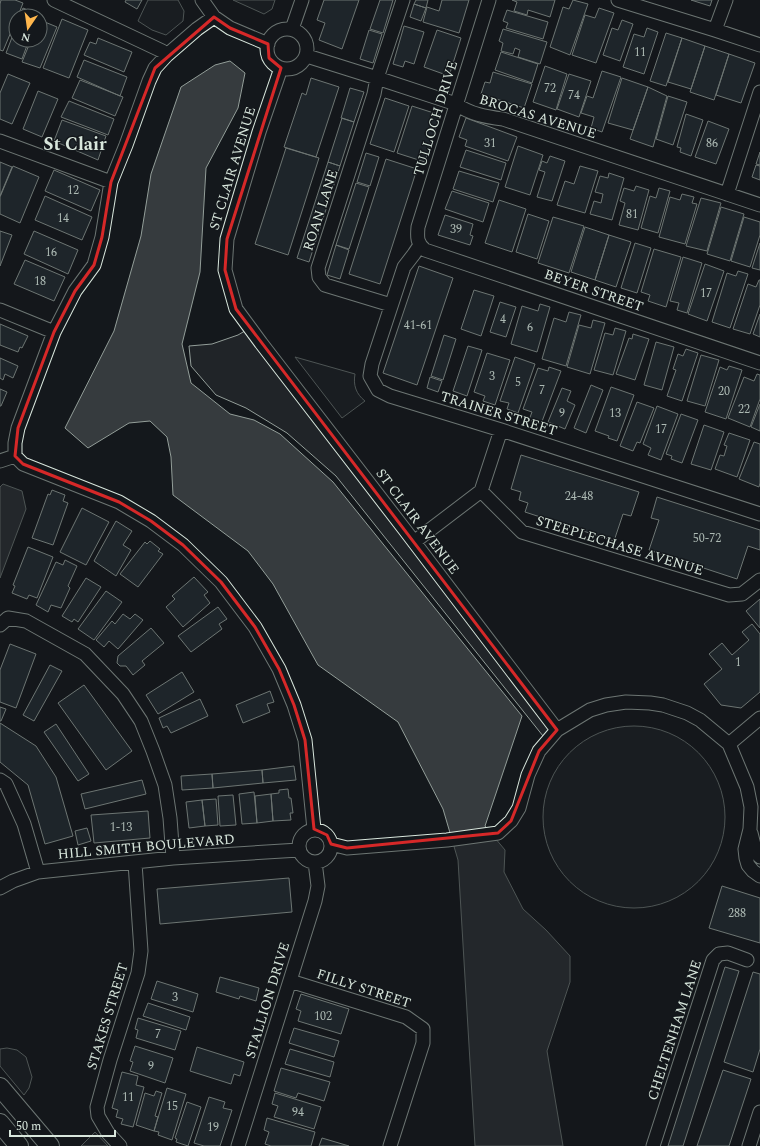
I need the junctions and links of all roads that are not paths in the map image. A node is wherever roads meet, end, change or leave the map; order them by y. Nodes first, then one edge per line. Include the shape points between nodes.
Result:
1 (54, 0) edge
2 (202, 0) edge
3 (302, 0) edge
4 (403, 0) edge
5 (489, 0) edge
6 (618, 0) edge
7 (726, 0) edge
8 (214, 17) junction
9 (292, 29) junction
10 (715, 30) junction
11 (268, 44) junction
12 (760, 45) edge
13 (167, 55) junction
14 (307, 56) junction
15 (281, 68) junction
16 (377, 78) junction
17 (760, 92) edge
18 (456, 104) junction
19 (0, 141) edge
20 (111, 182) junction
21 (727, 194) junction
22 (760, 205) edge
23 (420, 245) junction
24 (391, 305) junction
25 (0, 310) edge
26 (54, 332) junction
27 (760, 363) edge
28 (501, 430) junction
29 (15, 456) junction
30 (0, 461) edge
31 (482, 491) junction
32 (760, 514) edge
33 (414, 542) junction
34 (760, 580) edge
35 (0, 625) edge
36 (760, 718) edge
37 (557, 730) junction
38 (729, 744) junction
39 (0, 780) edge
40 (314, 829) junction
41 (750, 829) junction
42 (331, 844) junction
43 (299, 850) junction
44 (760, 857) edge
45 (174, 858) junction
46 (316, 862) junction
47 (135, 863) junction
48 (38, 872) junction
49 (760, 876) edge
50 (0, 888) edge
51 (747, 960) dead end
52 (290, 981) junction
53 (0, 1087) edge
54 (759, 1117) edge
55 (0, 1124) edge
56 (19, 1146) edge
57 (50, 1146) edge
58 (120, 1146) edge
59 (238, 1146) edge
60 (390, 1146) edge
61 (653, 1146) edge
62 (749, 1146) edge

1 - 13 street
2 - 8 street
3 - 9 street
4 - 16 street
5 - 18 street, TULLOCH DRIVE
6 - 10 street
7 - 10 street
8 - 11 street via 230,28
8 - 13 street
9 - 11 street via 281,29 270,37
9 - 14 street via 304,37
10 - 12 street
11 - 15 street via 269,58
13 - 20 street via 155,68 149,81
14 - 15 street via 296,68
14 - 16 street, BROCAS AVENUE
15 - 33 street, ST CLAIR AVENUE via 227,239 226,270 236,309
16 - 18 street, BROCAS AVENUE
16 - 24 street, ROAN LANE via 318,268 319,277 325,285
17 - 21 street
18 - 21 street, BROCAS AVENUE via 468,112 503,119
18 - 23 street, TULLOCH DRIVE via 418,227 417,237
19 - 20 street
20 - 26 street via 102,237 94,265 75,291
21 - 22 street, BROCAS AVENUE
23 - 24 street, TRAINER STREET via 404,267
23 - 27 street, BEYER STREET via 425,250
24 - 28 street, TRAINER STREET via 370,376 378,390
25 - 26 street
26 - 29 street via 18,428
28 - 31 street
28 - 32 street, TRAINER STREET
29 - 30 street
29 - 40 street via 23,464 119,502 183,546 221,582 255,627 279,669 294,705 305,740
31 - 33 street
31 - 34 street, STEEPLECHASE AVENUE via 522,532 729,596 742,594
33 - 37 street, ST CLAIR AVENUE
35 - 45 street via 8,618 26,621 53,636 84,654 123,694 141,721 164,785
36 - 38 street
37 - 38 street via 590,710 606,705 626,702 650,703 687,713 700,720
37 - 42 street via 539,751 528,775 519,808 511,821 498,833 347,848
38 - 41 street via 752,807
39 - 48 street via 6,784 24,824
40 - 42 street via 324,832
40 - 43 street via 301,836
41 - 44 street via 756,853
41 - 49 street via 745,849 746,858 748,866
42 - 46 street via 329,854
43 - 45 street, HILL SMITH BOULEVARD
43 - 46 street via 305,859
45 - 47 street, HILL SMITH BOULEVARD
46 - 52 street, STALLION DRIVE via 318,886
47 - 48 street, HILL SMITH BOULEVARD
47 - 58 street, STAKES STREET via 141,951 138,973 97,1107 98,1116 108,1133
48 - 50 street, HILL SMITH BOULEVARD
51 - 61 street, CHELTENHAM LANE via 728,953 719,954 712,960
52 - 59 street, STALLION DRIVE
52 - 60 street, FILLY STREET via 406,1017 423,1029 423,1043
53 - 57 main road
54 - 62 street
55 - 56 main road

